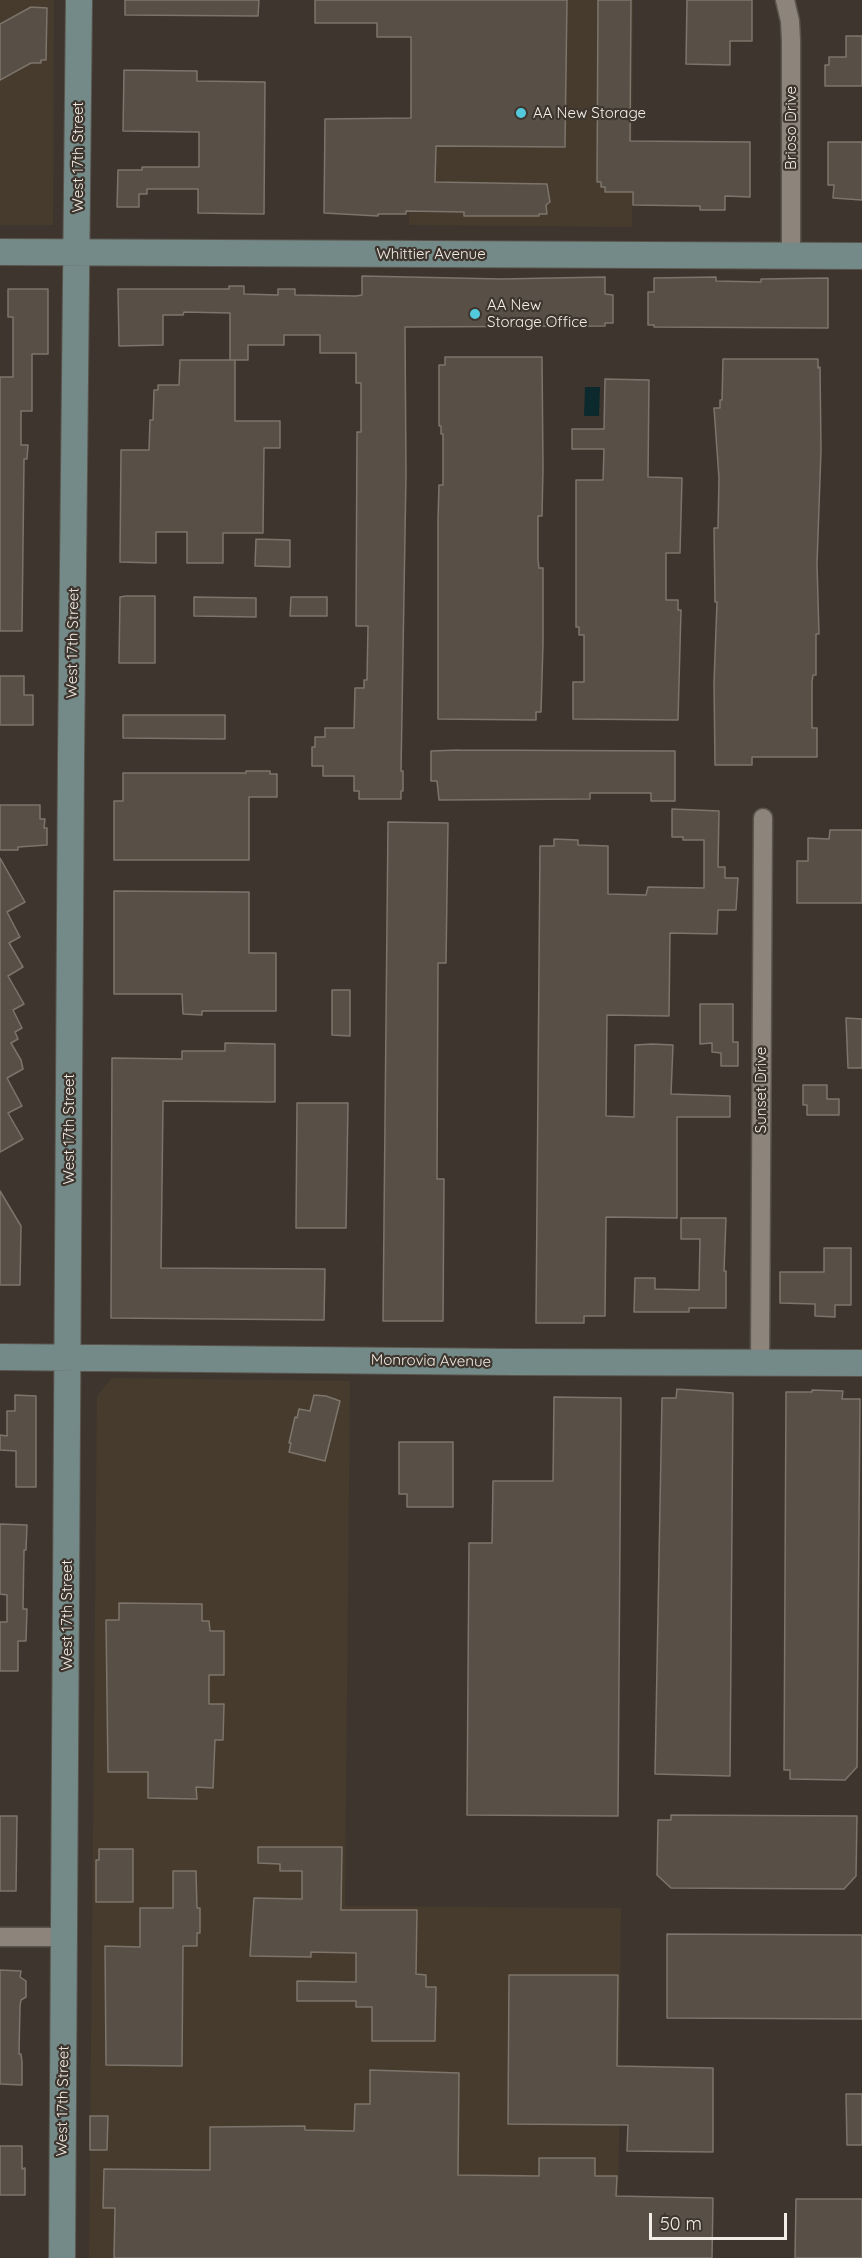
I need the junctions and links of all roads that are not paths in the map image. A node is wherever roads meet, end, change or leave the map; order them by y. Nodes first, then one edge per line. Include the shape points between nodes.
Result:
1 (79, 0) edge
2 (785, 0) edge
3 (0, 252) edge
4 (77, 253) junction
5 (790, 256) junction
6 (862, 256) edge
7 (763, 818) dead end
8 (0, 1357) edge
9 (68, 1357) junction
10 (760, 1362) junction
11 (862, 1363) edge
12 (0, 1937) edge
13 (65, 1937) junction
14 (62, 2258) edge

1 - 4 street, West 17th Street
2 - 5 street, Brioso Drive via 791,42
3 - 4 street, Whittier Avenue
4 - 5 street, Whittier Avenue
4 - 9 street, West 17th Street
5 - 6 street, Whittier Avenue
7 - 10 street, Sunset Drive
8 - 9 street, Monrovia Avenue
9 - 10 street, Monrovia Avenue
9 - 13 street, West 17th Street
10 - 11 street, Monrovia Avenue
12 - 13 street
13 - 14 street, West 17th Street

